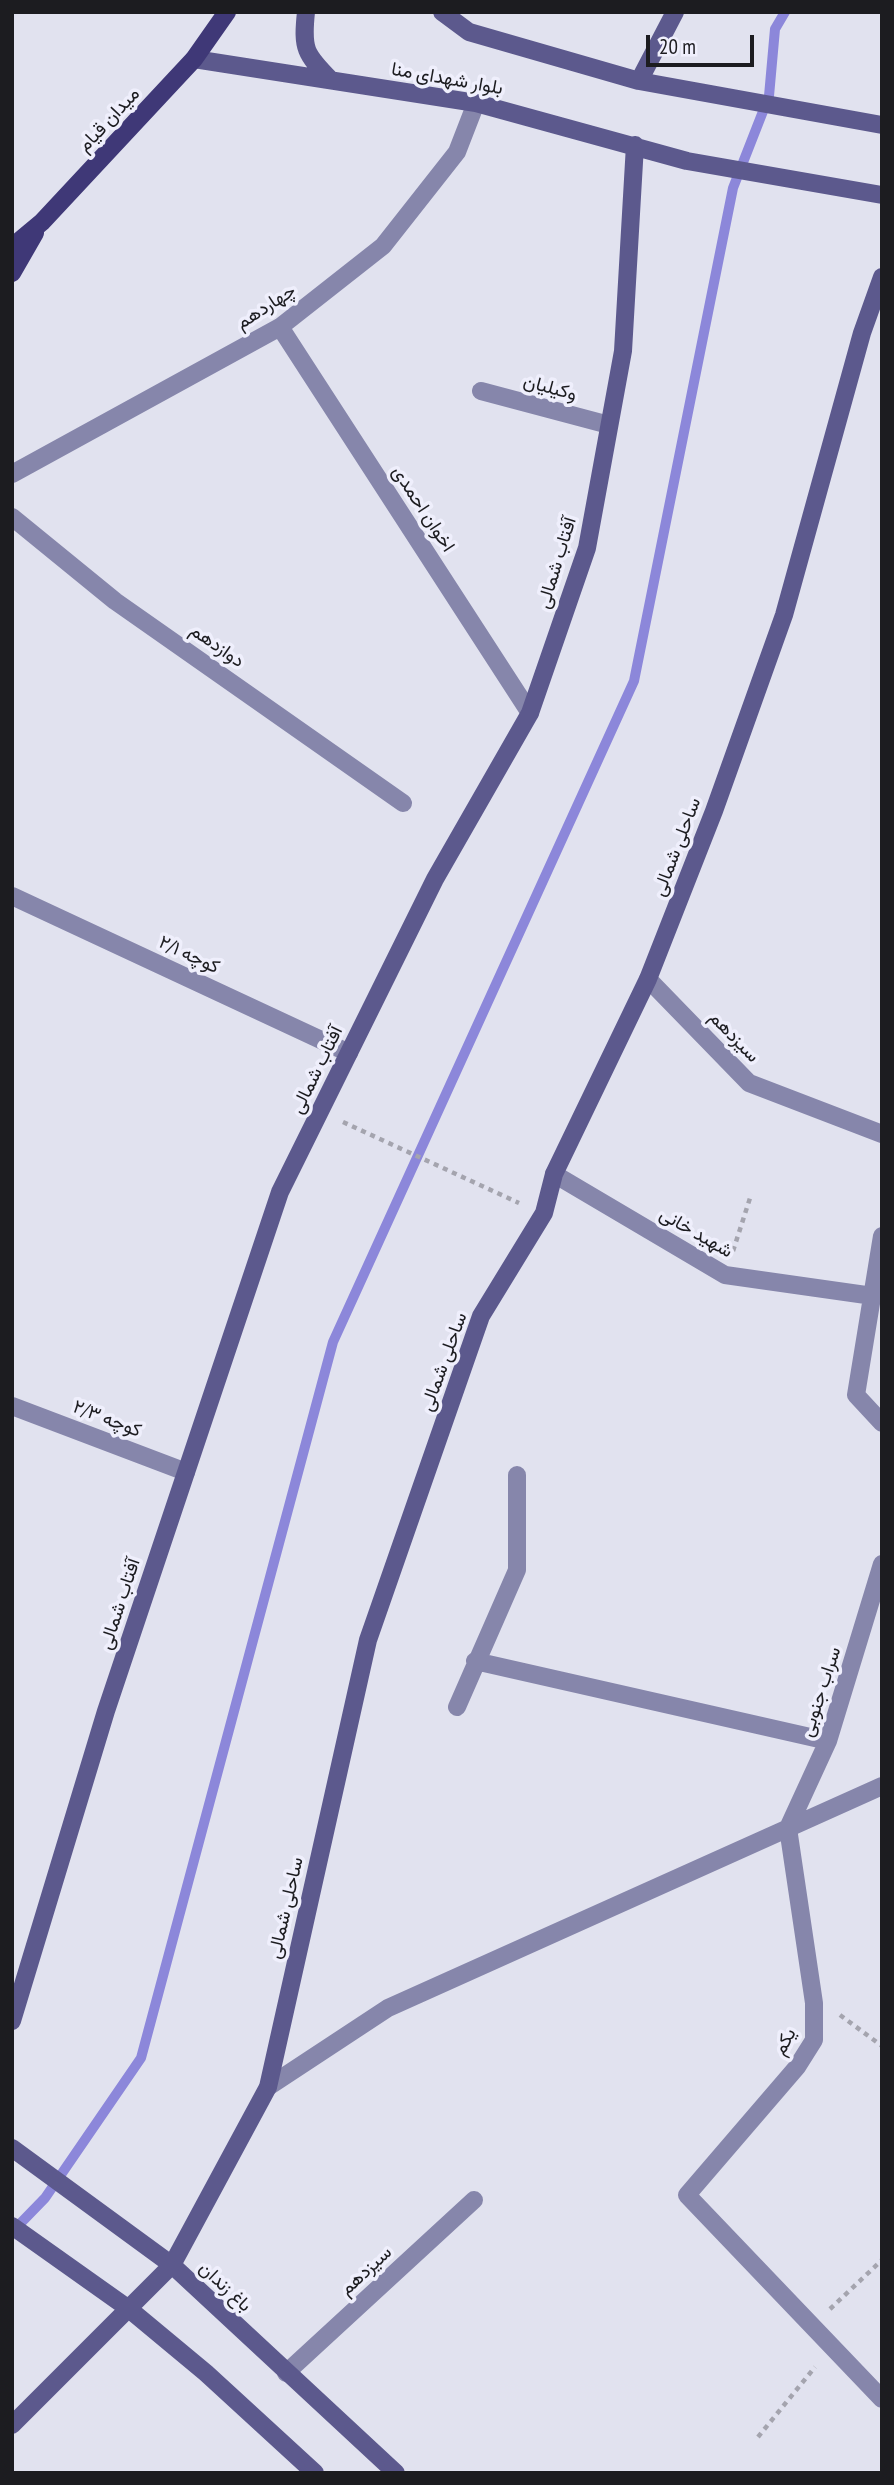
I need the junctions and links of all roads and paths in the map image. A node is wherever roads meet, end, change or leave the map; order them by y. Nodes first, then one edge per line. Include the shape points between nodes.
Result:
1 (227, 12) edge
2 (306, 12) edge
3 (442, 12) edge
4 (675, 12) edge
5 (194, 59) junction
6 (331, 80) junction
7 (639, 80) junction
8 (475, 103) junction
9 (875, 123) edge
10 (635, 145) junction
11 (882, 195) edge
12 (42, 222) junction
13 (12, 247) edge
14 (12, 273) edge
15 (882, 277) edge
16 (280, 327) junction
17 (481, 391) dead end
18 (609, 425) junction
19 (12, 474) edge
20 (12, 517) edge
21 (530, 713) junction
22 (403, 803) dead end
23 (12, 896) edge
24 (648, 979) junction
25 (349, 1053) junction
26 (347, 1123) dead end
27 (882, 1134) edge
28 (554, 1174) junction
29 (499, 1194) dead end
30 (751, 1195) dead end
31 (882, 1236) edge
32 (725, 1275) junction
33 (873, 1296) junction
34 (12, 1406) edge
35 (882, 1423) edge
36 (186, 1472) junction
37 (517, 1475) dead end
38 (882, 1564) edge
39 (475, 1661) junction
40 (457, 1707) dead end
41 (828, 1741) junction
42 (882, 1786) edge
43 (788, 1828) junction
44 (814, 2003) junction
45 (12, 2021) edge
46 (882, 2046) edge
47 (268, 2087) junction
48 (12, 2148) edge
49 (474, 2200) dead end
50 (12, 2226) edge
51 (882, 2260) edge
52 (172, 2265) junction
53 (130, 2309) junction
54 (812, 2326) junction
55 (831, 2347) junction
56 (286, 2373) junction
57 (882, 2399) edge
58 (12, 2425) edge
59 (758, 2437) dead end
60 (315, 2473) edge
61 (396, 2473) edge

1 - 5 main road, میدان قیام
2 - 6 street via 303,43 310,59
3 - 7 street via 469,32
4 - 7 street
5 - 6 street, بلوار شهدای منا
5 - 12 main road, میدان قیام
6 - 8 street, بلوار شهدای منا
7 - 9 street
8 - 10 street, بلوار شهدای منا
8 - 16 street, چهاردهم via 457,152 383,246
10 - 11 street, بلوار شهدای منا via 687,161
10 - 18 street, آفتاب شمالی via 623,351
12 - 13 main road, میدان قیام
12 - 14 main road
15 - 24 street, ساحلی شمالی via 862,332 784,615
16 - 19 street, چهاردهم
16 - 21 street, اخوان احمدی
17 - 18 street, وکیلیان
18 - 21 street, آفتاب شمالی via 587,548
20 - 22 street, دوازدهم via 115,601
21 - 25 street, آفتاب شمالی via 435,879
23 - 25 street, کوچه ۲/۱
24 - 27 street, سیزدهم via 749,1083
24 - 28 street, ساحلی شمالی
25 - 36 street, آفتاب شمالی via 279,1192
26 - 29 path
28 - 32 street, شهید خانی
28 - 47 street, ساحلی شمالی via 544,1213 481,1316 368,1640
30 - 32 path
31 - 33 street
32 - 33 street, شهید خانی
33 - 35 street via 856,1395
34 - 36 street, کوچه ۲/۳
36 - 45 street, آفتاب شمالی via 106,1711
37 - 39 street via 517,1570
38 - 41 street, سراب جنوبی
39 - 40 street
39 - 41 street
41 - 43 street, سراب جنوبی
42 - 43 street
43 - 44 street, یکم
43 - 47 street via 388,2008
44 - 46 path via 848,2019
44 - 54 street, یکم via 814,2040 797,2067 687,2195
47 - 52 street, ساحلی شمالی
48 - 52 street, باغ زندان
49 - 56 street, سیزدهم
50 - 53 street
51 - 54 path
52 - 53 street, ساحلی شمالی
52 - 56 street, باغ زندان
53 - 58 street, ساحلی شمالی
53 - 60 street
54 - 55 street
55 - 57 street
55 - 59 path
56 - 61 street, باغ زندان

